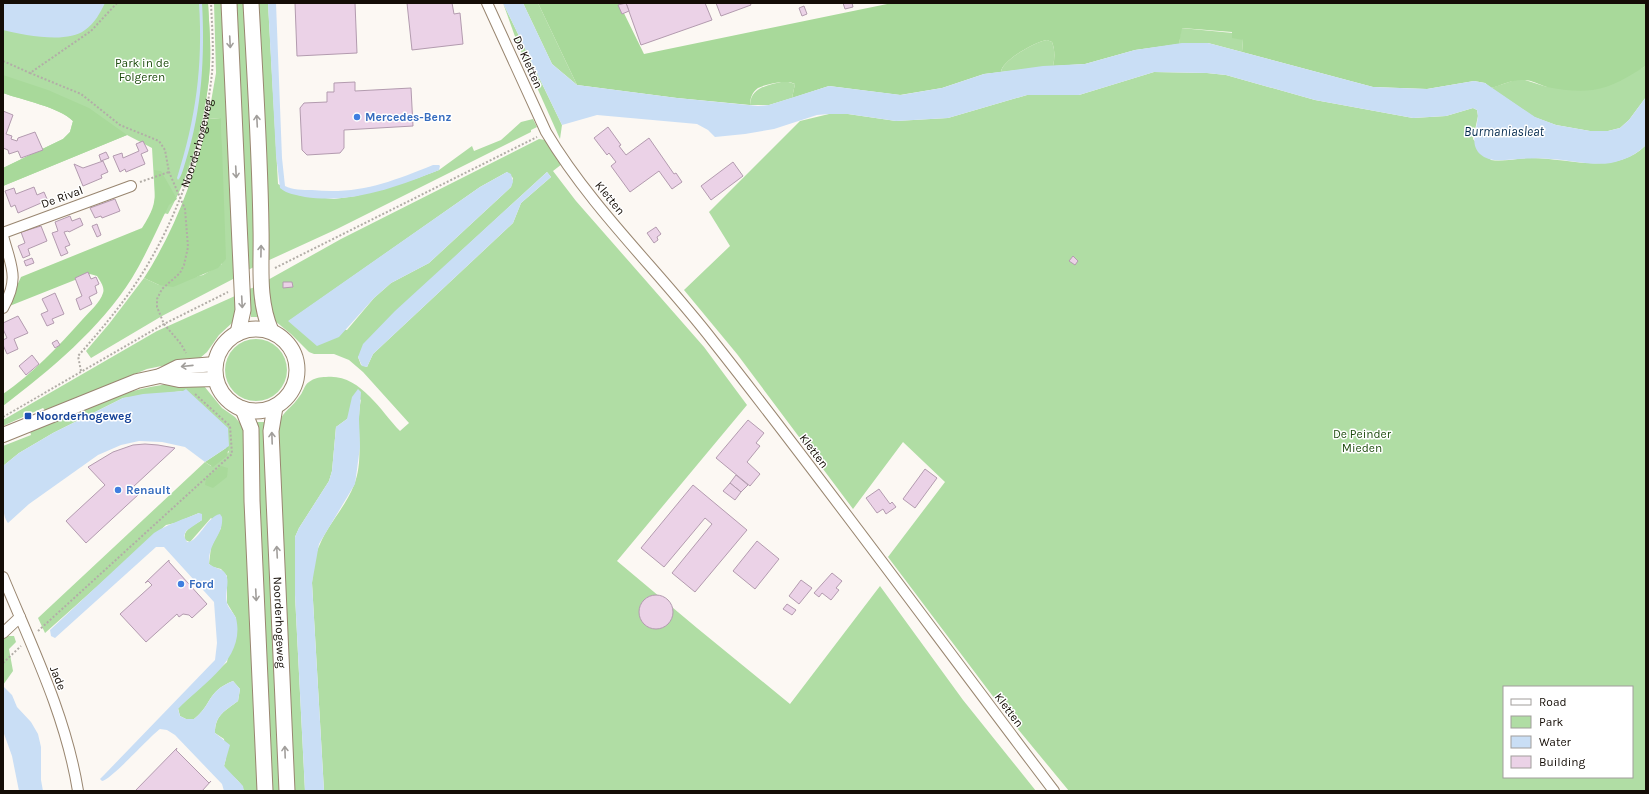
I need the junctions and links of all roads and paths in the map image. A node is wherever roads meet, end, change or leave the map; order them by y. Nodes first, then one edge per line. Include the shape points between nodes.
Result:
1 (117, 3) edge
2 (211, 3) edge
3 (228, 3) edge
4 (251, 3) edge
5 (487, 3) edge
6 (3, 61) edge
7 (30, 72) junction
8 (546, 132) junction
9 (169, 172) junction
10 (130, 186) joint
11 (180, 195) junction
12 (3, 234) edge
13 (275, 268) dead end
14 (228, 292) dead end
15 (3, 308) edge
16 (164, 324) junction
17 (271, 331) junction
18 (238, 332) junction
19 (215, 364) junction
20 (81, 371) junction
21 (188, 373) junction
22 (216, 379) junction
23 (275, 407) junction
24 (243, 409) junction
25 (3, 417) edge
26 (3, 435) edge
27 (3, 577) edge
28 (20, 617) junction
29 (3, 633) edge
30 (29, 639) junction
31 (3, 663) edge
32 (78, 791) edge
33 (265, 791) edge
34 (287, 791) edge
35 (1054, 791) edge

1 - 7 path via 91,31
2 - 11 path, Noorderhogeweg via 212,52 208,101 197,146
3 -> 18 main road via 243,310
17 -> 4 main road via 263,309
5 - 8 street, De Kletten
6 - 7 path
7 - 9 path via 82,94 120,125 159,141 165,150
8 - 13 path
8 - 35 street, Kletten via 598,205 731,363
9 - 10 path
9 - 11 path via 173,185
10 - 12 street, De Rival
11 - 16 path via 185,209 187,252 184,266 157,299 158,314
11 - 20 path, Noorderhogeweg via 165,232 140,277 78,356
12 - 15 street, De Rival via 14,278 10,296
14 - 16 path
16 - 20 path
16 - 21 path via 184,350
17 - 18 main road via 254,329
17 - 23 main road via 291,346 298,366 294,388 286,399
18 - 19 main road via 227,340 219,351
19 - 21 main road
19 - 22 main road
20 - 25 path
21 - 22 main road
21 - 26 main road via 178,367 160,376 137,381 93,397
21 - 30 path via 189,388 230,426 232,454
22 - 24 main road via 226,398
23 - 24 main road via 259,411
34 -> 23 main road, Noorderhogeweg via 271,431
24 -> 33 main road, Noorderhogeweg via 251,429
27 - 28 street, Jade
28 - 29 street
28 - 30 street, Jade
30 - 31 path
30 - 32 street, Jade via 61,720

